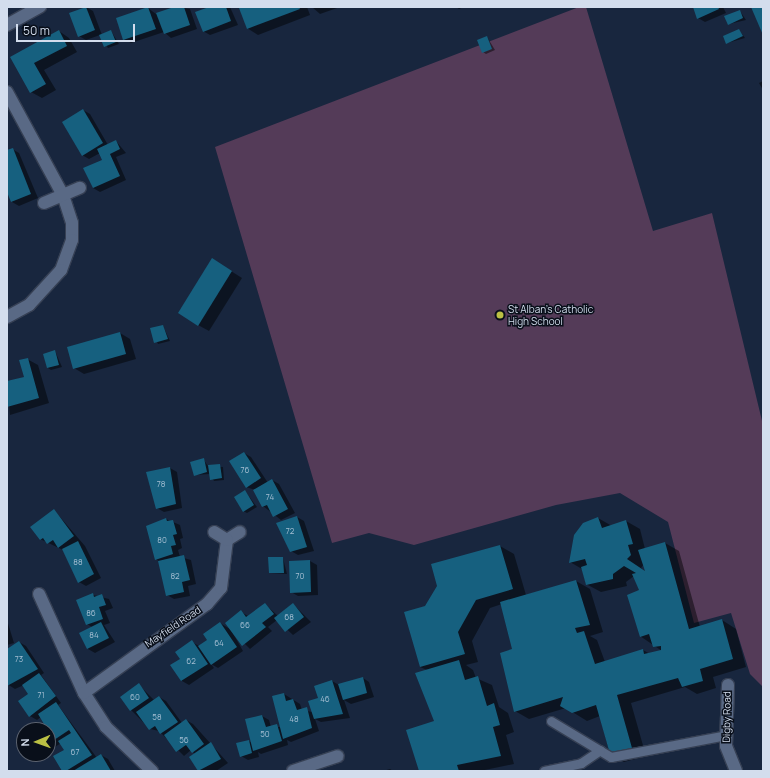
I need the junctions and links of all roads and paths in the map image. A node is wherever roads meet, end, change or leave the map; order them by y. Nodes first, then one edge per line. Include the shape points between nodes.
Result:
1 (40, 7) edge
2 (7, 24) edge
3 (7, 92) edge
4 (80, 188) dead end
5 (63, 195) junction
6 (44, 203) dead end
7 (7, 317) edge
8 (214, 532) dead end
9 (240, 532) dead end
10 (226, 540) junction
11 (39, 594) dead end
12 (728, 685) dead end
13 (84, 693) junction
14 (551, 721) dead end
15 (726, 735) junction
16 (600, 750) junction
17 (338, 756) dead end
18 (152, 771) edge
19 (293, 771) edge
20 (544, 771) edge
21 (736, 771) edge

1 - 2 street
3 - 5 street
4 - 5 street
5 - 6 street
5 - 7 street via 70,213 72,240 61,270 29,305
8 - 10 street
9 - 10 street
10 - 13 street, Mayfield Road via 221,588 207,604
11 - 13 street
12 - 15 street, Digby Road
13 - 18 street via 106,727
14 - 16 lane
15 - 16 lane via 626,756 611,757
15 - 21 street, Digby Road via 726,746
16 - 20 lane via 581,763
17 - 19 street

